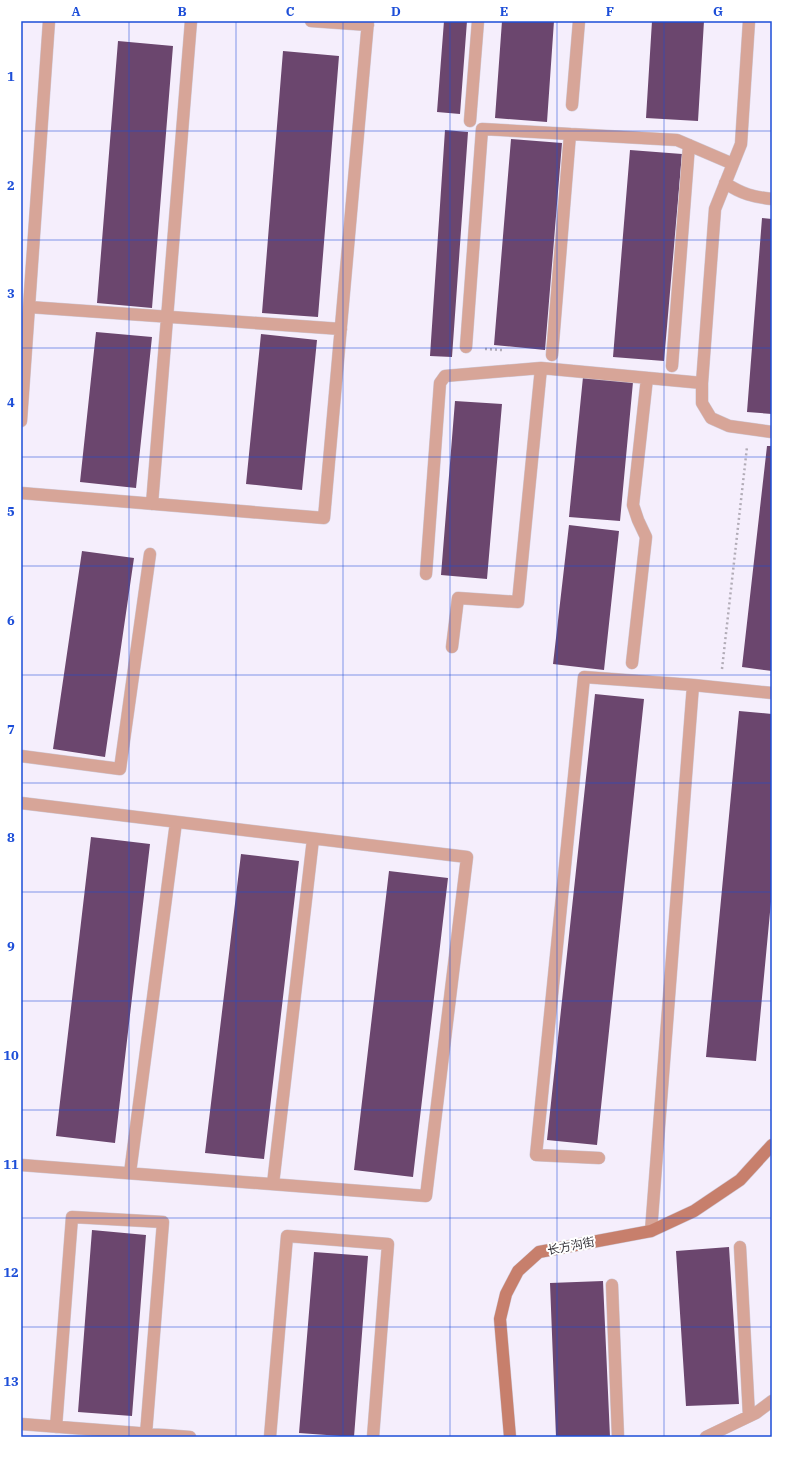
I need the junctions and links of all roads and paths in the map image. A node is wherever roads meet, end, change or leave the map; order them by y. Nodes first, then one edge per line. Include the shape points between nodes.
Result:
1 (49, 21) edge
2 (191, 21) edge
3 (311, 21) edge
4 (478, 21) edge
5 (579, 21) edge
6 (749, 21) edge
7 (368, 23) edge
8 (572, 105) dead end
9 (470, 122) dead end
10 (570, 134) junction
11 (689, 145) junction
12 (733, 164) junction
13 (725, 183) junction
14 (772, 199) edge
15 (26, 302) edge
16 (168, 317) junction
17 (341, 329) junction
18 (466, 347) dead end
19 (552, 355) dead end
20 (672, 366) dead end
21 (541, 368) junction
22 (647, 378) junction
23 (702, 383) junction
24 (21, 421) edge
25 (749, 429) junction
26 (772, 432) edge
27 (21, 493) edge
28 (152, 504) junction
29 (150, 554) dead end
30 (426, 574) dead end
31 (452, 647) dead end
32 (632, 663) dead end
33 (722, 667) dead end
34 (693, 685) junction
35 (772, 693) edge
36 (21, 756) edge
37 (21, 803) edge
38 (176, 822) junction
39 (313, 839) junction
40 (772, 1145) edge
41 (599, 1158) dead end
42 (21, 1165) edge
43 (130, 1173) junction
44 (273, 1184) junction
45 (651, 1231) junction
46 (740, 1247) dead end
47 (612, 1285) dead end
48 (772, 1401) edge
49 (749, 1416) junction
50 (21, 1424) edge
51 (56, 1427) junction
52 (146, 1434) junction
53 (190, 1437) edge
54 (270, 1437) edge
55 (373, 1437) edge
56 (510, 1437) edge
57 (618, 1437) edge
58 (706, 1437) edge

1 - 15 street
2 - 16 street
3 - 7 street
4 - 9 street
5 - 8 street
6 - 12 street via 741,144
7 - 17 street
10 - 11 street via 677,140
10 - 18 street via 482,129
10 - 19 street
11 - 12 street
11 - 20 street
12 - 13 street
13 - 14 street via 750,196
13 - 23 street via 715,209
15 - 16 street
15 - 24 street
16 - 17 street
16 - 28 street
17 - 28 street via 324,518
21 - 22 street
21 - 30 street via 445,376 440,383
21 - 31 street via 518,602 458,598
22 - 23 street
22 - 32 street via 634,505 646,537
23 - 25 street via 702,403 712,418 729,426
25 - 26 street
25 - 33 path
27 - 28 street
29 - 36 street via 120,769
34 - 35 street
34 - 41 street via 584,677 536,1155
34 - 45 street
37 - 38 street
38 - 39 street
38 - 43 street
39 - 44 street
39 - 44 street via 467,857 426,1196
40 - 45 street, 长方沟街 via 740,1180 694,1211
42 - 43 street
43 - 44 street
45 - 56 street, 长方沟街 via 540,1252 518,1271 506,1294 500,1319
46 - 49 street
47 - 57 street
48 - 49 street
49 - 58 street
50 - 51 street
51 - 52 street
51 - 52 street via 72,1217 163,1222
52 - 53 street
54 - 55 street via 287,1236 388,1244

